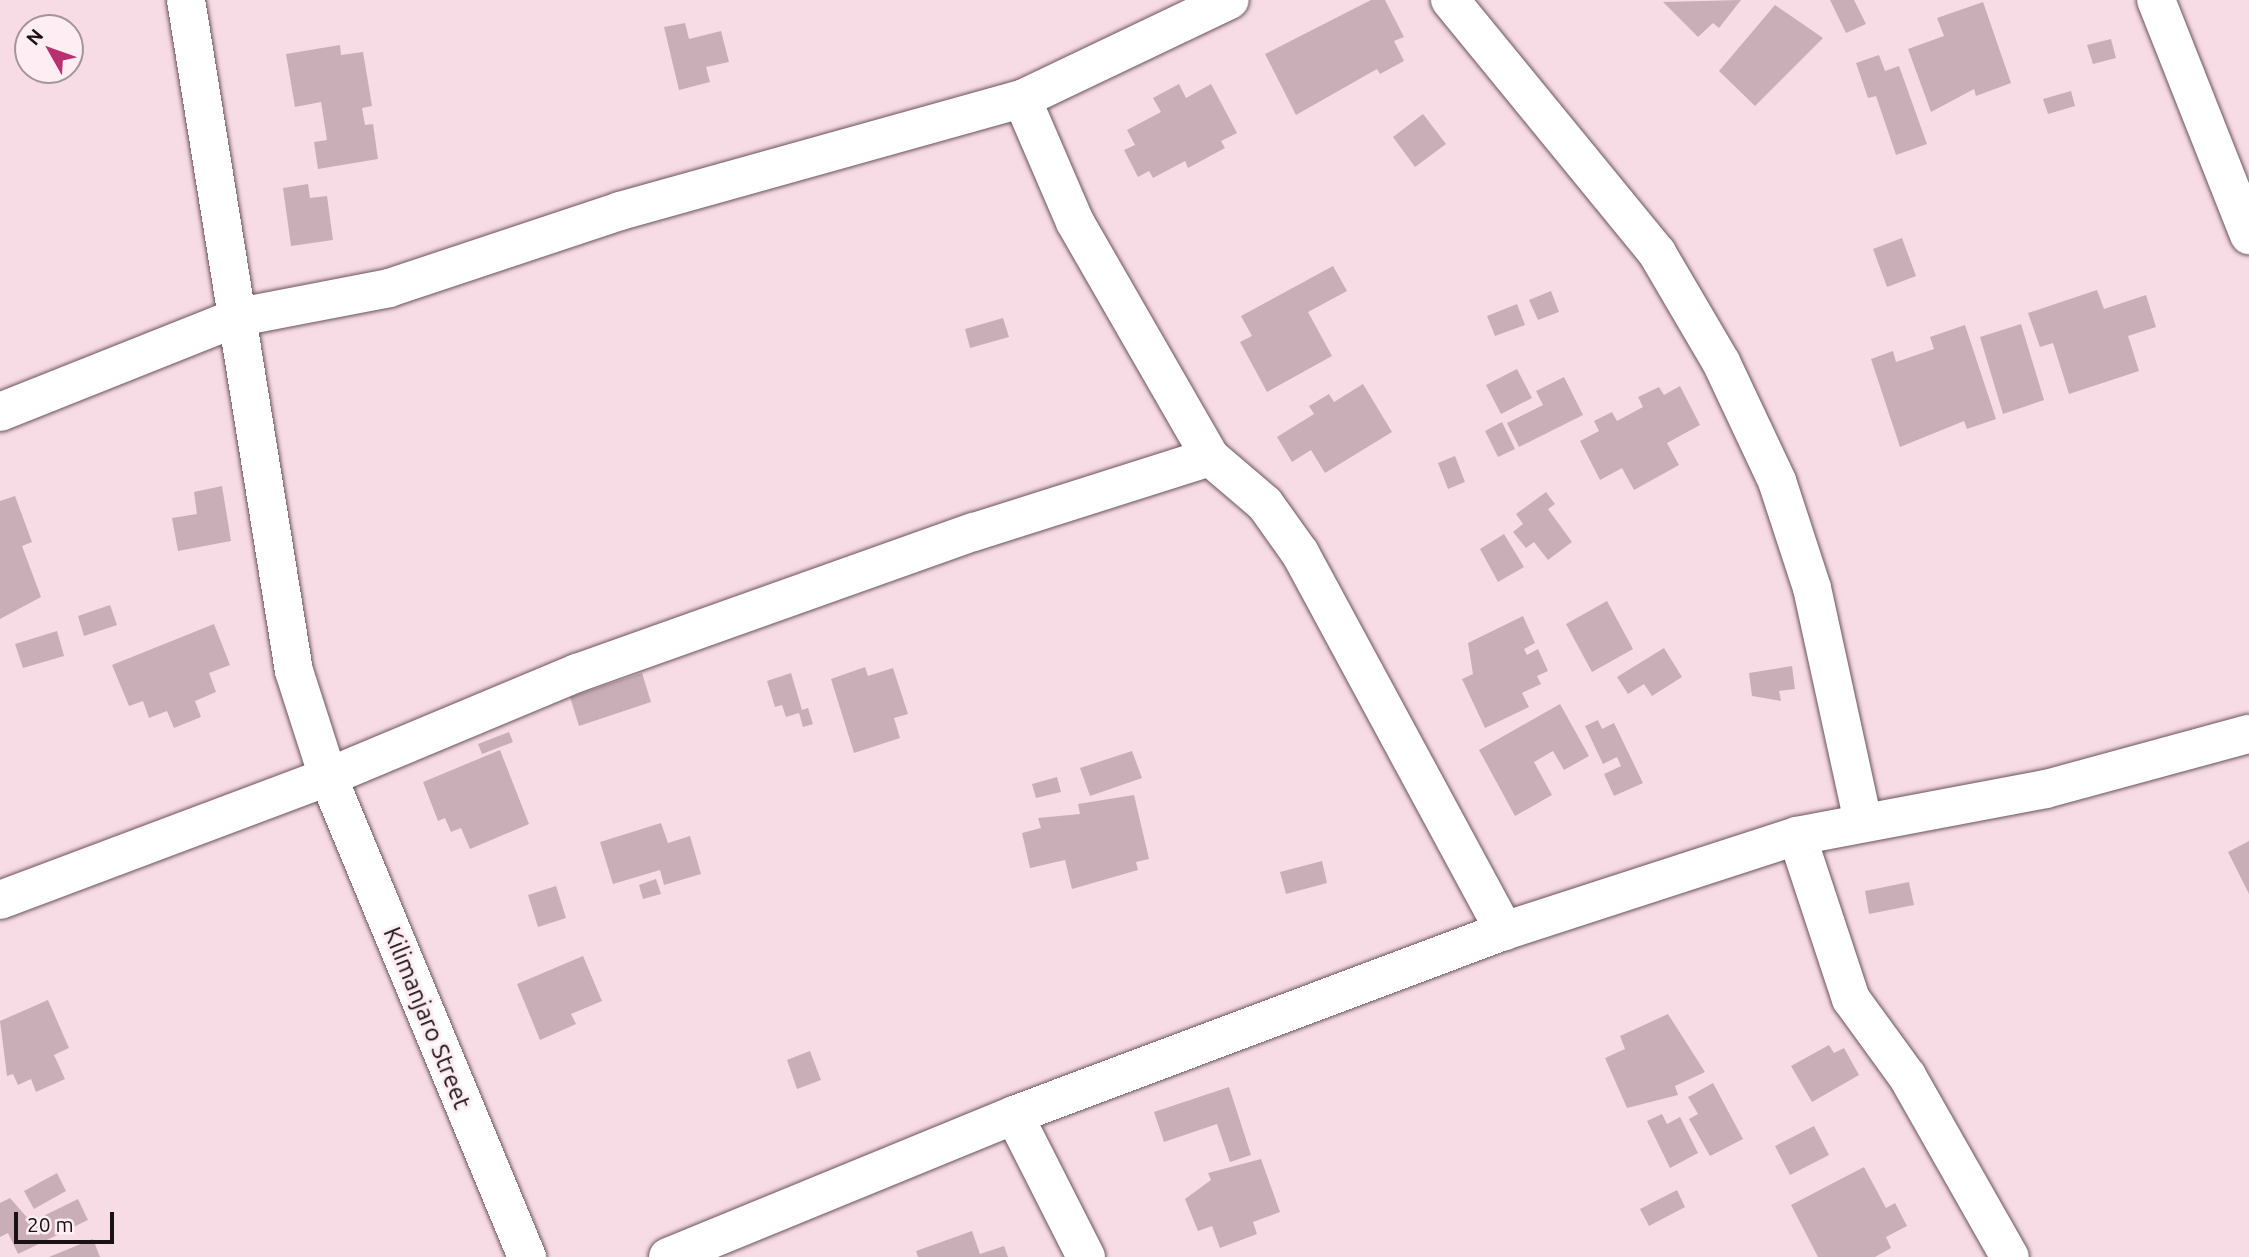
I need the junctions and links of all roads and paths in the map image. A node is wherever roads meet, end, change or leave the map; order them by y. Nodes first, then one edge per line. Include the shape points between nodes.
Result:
1 (186, 0) edge
2 (1450, 0) edge
3 (2156, 0) edge
4 (1222, 2) edge
5 (1022, 99) junction
6 (2249, 236) edge
7 (239, 317) junction
8 (0, 412) edge
9 (1210, 457) junction
10 (2249, 734) edge
11 (328, 777) junction
12 (1863, 822) junction
13 (1797, 836) junction
14 (0, 900) edge
15 (1504, 931) junction
16 (1014, 1115) junction
17 (527, 1257) edge
18 (668, 1257) edge
19 (1086, 1257) edge
20 (2010, 1257) edge

1 - 7 street, Kilimanjaro Street
2 - 12 street via 1657,253 1721,362 1777,481 1812,588
3 - 6 street
4 - 5 street
5 - 7 street via 620,211 390,288
5 - 9 street via 1075,222
7 - 8 street
7 - 11 street, Kilimanjaro Street via 294,671
9 - 11 street via 975,532 577,673
9 - 15 street via 1265,504 1300,553
10 - 12 street via 2046,789
11 - 14 street
11 - 17 street, Kilimanjaro Street
12 - 13 street
13 - 15 street
13 - 20 street via 1852,999 1907,1076
15 - 16 street
16 - 18 street
16 - 19 street

